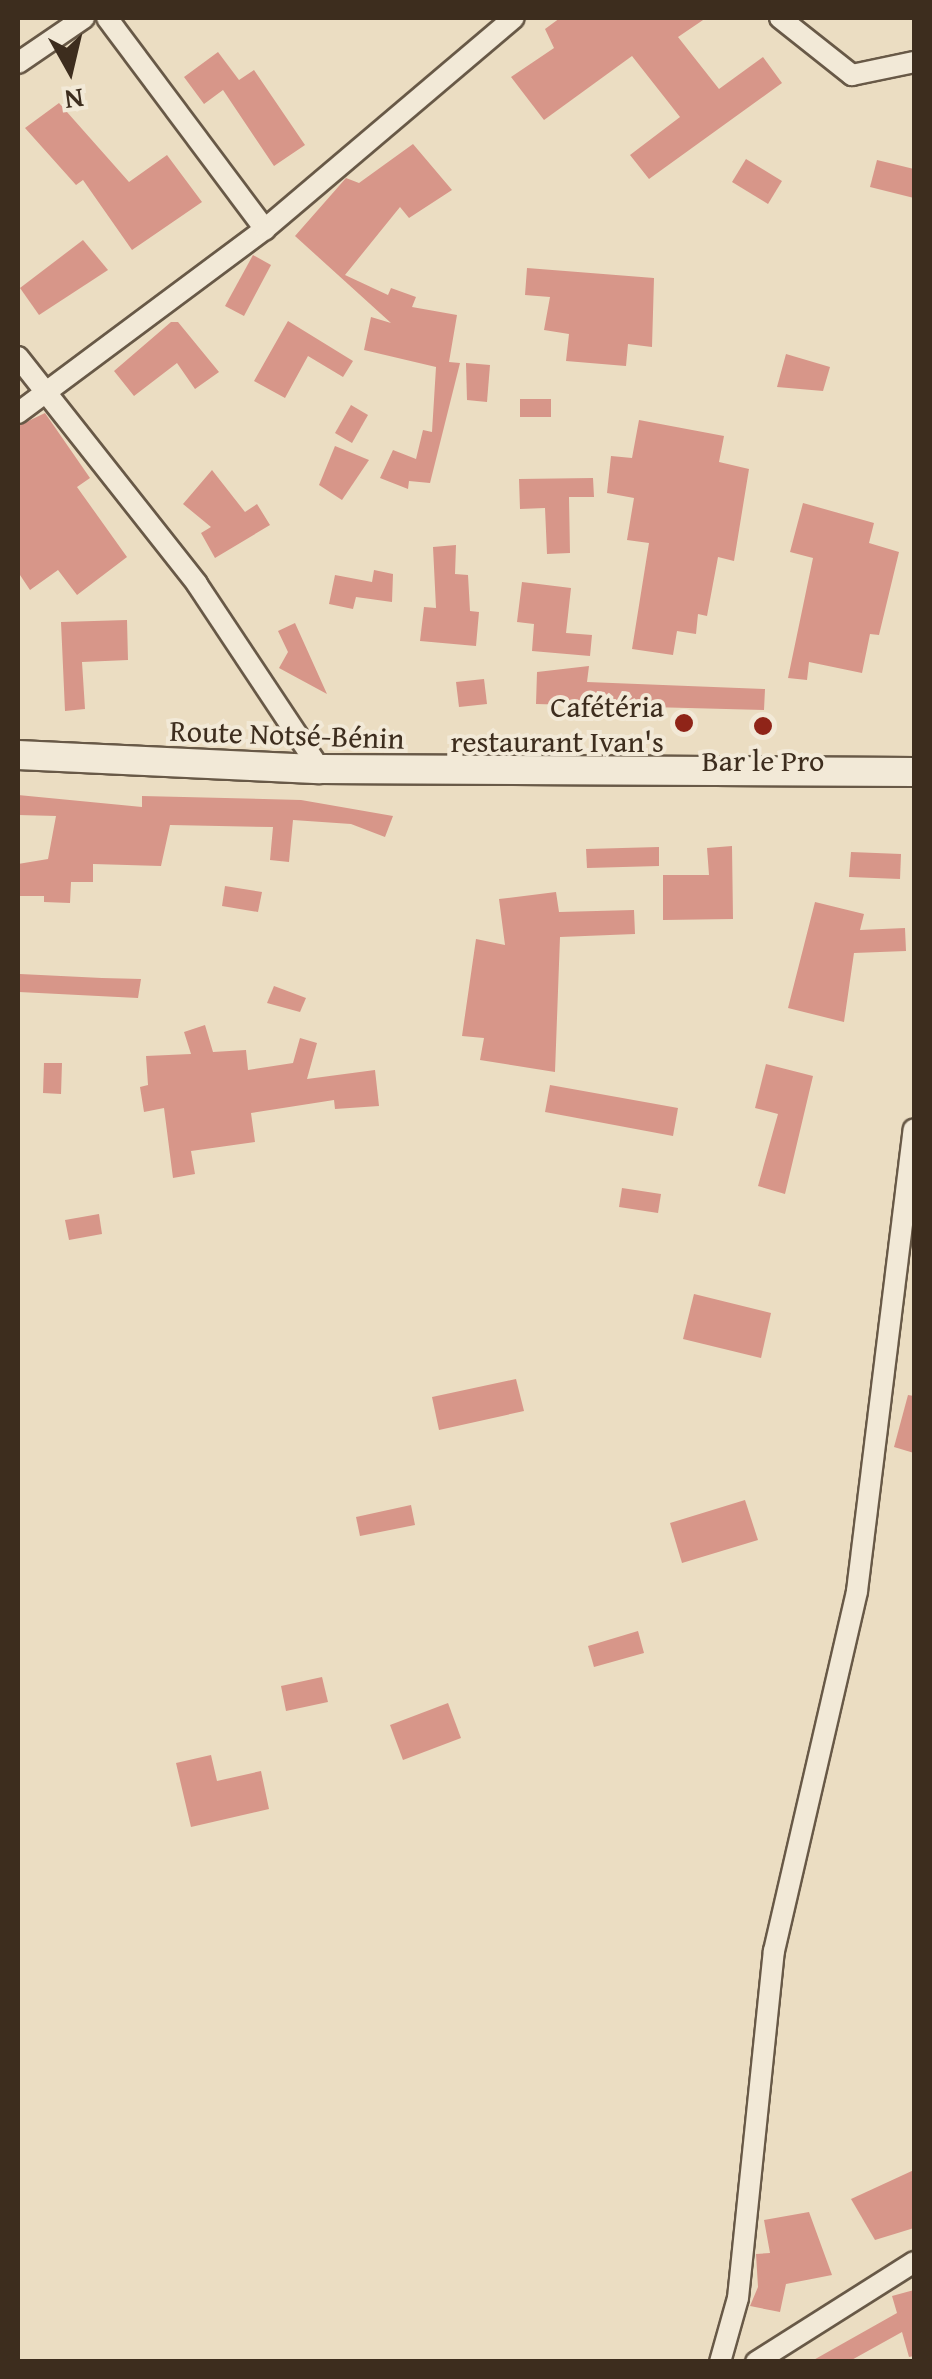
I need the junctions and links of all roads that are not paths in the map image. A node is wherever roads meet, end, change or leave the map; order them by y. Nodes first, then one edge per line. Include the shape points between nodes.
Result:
1 (84, 18) edge
2 (108, 18) edge
3 (514, 18) edge
4 (780, 18) edge
5 (914, 62) edge
6 (18, 64) edge
7 (264, 229) junction
8 (18, 357) edge
9 (45, 395) junction
10 (18, 413) edge
11 (18, 754) edge
12 (320, 769) junction
13 (914, 772) edge
14 (914, 1130) edge
15 (914, 2262) edge
16 (720, 2362) edge
17 (756, 2362) edge

1 - 6 street
2 - 7 street
3 - 7 street
4 - 5 street via 852,75
7 - 9 street
8 - 9 street
9 - 10 street
9 - 12 street via 197,584
11 - 12 main road, Route Notsé-Bénin
12 - 13 main road, Route Notsé-Bénin
14 - 16 street via 857,1590 774,1952 748,2152 738,2298
15 - 17 street

